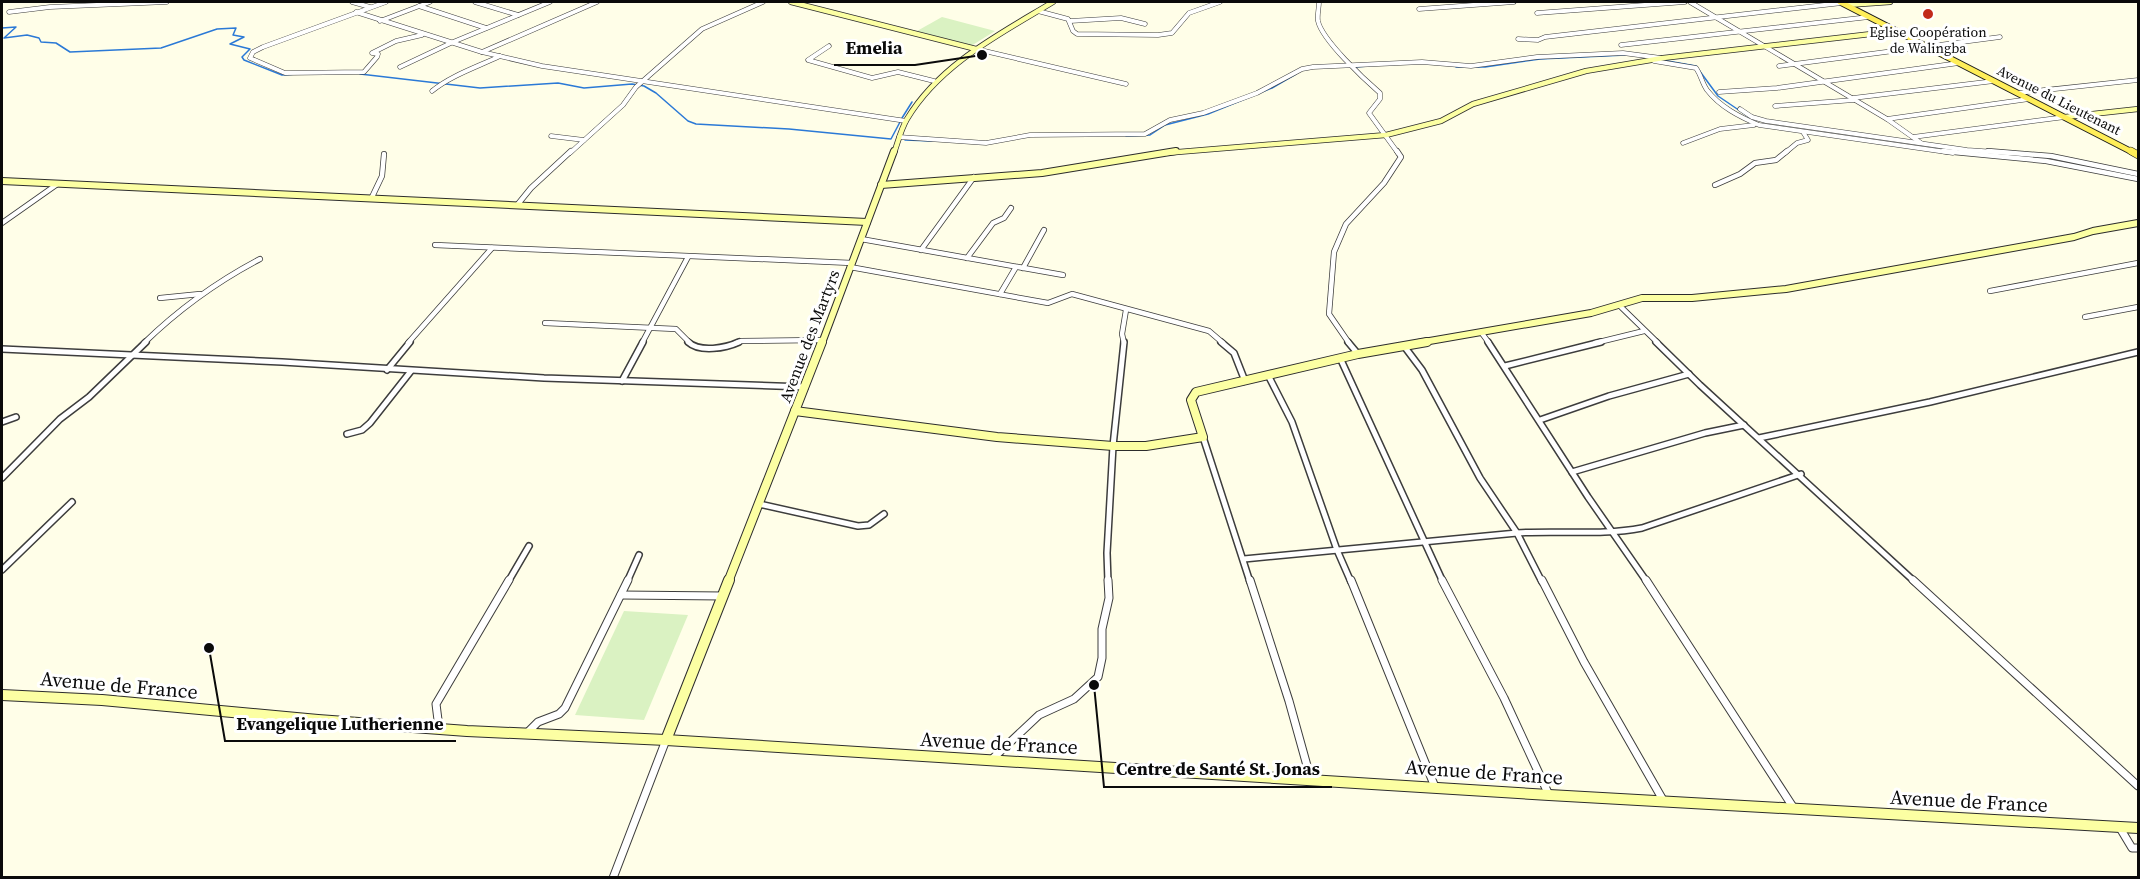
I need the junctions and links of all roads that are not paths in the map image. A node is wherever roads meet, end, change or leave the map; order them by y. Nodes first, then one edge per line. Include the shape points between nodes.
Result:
1 (117, 2) edge
2 (167, 2) edge
3 (352, 2) edge
4 (386, 2) edge
5 (430, 2) edge
6 (475, 2) edge
7 (549, 2) edge
8 (597, 2) edge
9 (763, 2) edge
10 (791, 2) edge
11 (1053, 2) edge
12 (1220, 2) edge
13 (1319, 2) edge
14 (1514, 2) edge
15 (1688, 2) edge
16 (1890, 2) edge
17 (1843, 3) edge
18 (418, 6) junction
19 (371, 7) junction
20 (1419, 9) dead end
21 (1038, 11) junction
22 (9, 12) dead end
23 (357, 12) junction
24 (1537, 13) dead end
25 (518, 15) junction
26 (1717, 17) junction
27 (1869, 17) junction
28 (380, 21) junction
29 (1070, 21) junction
30 (1145, 24) dead end
31 (486, 28) junction
32 (1897, 31) junction
33 (1740, 32) junction
34 (425, 34) junction
35 (2000, 37) dead end
36 (1518, 39) dead end
37 (453, 42) junction
38 (1621, 45) dead end
39 (829, 46) dead end
40 (1926, 46) junction
41 (1767, 48) junction
42 (976, 49) junction
43 (482, 51) junction
44 (500, 56) junction
45 (1663, 58) junction
46 (1655, 61) junction
47 (1959, 63) junction
48 (1794, 64) junction
49 (1779, 66) dead end
50 (400, 67) dead end
51 (1352, 67) junction
52 (934, 81) junction
53 (1823, 81) junction
54 (1994, 81) junction
55 (2139, 81) edge
56 (639, 84) junction
57 (1126, 84) dead end
58 (432, 91) dead end
59 (1719, 92) dead end
60 (2017, 93) junction
61 (1854, 99) junction
62 (2029, 99) junction
63 (1775, 106) dead end
64 (2139, 109) edge
65 (1740, 110) dead end
66 (2065, 117) junction
67 (1887, 119) junction
68 (906, 121) junction
69 (1759, 125) junction
70 (1803, 132) junction
71 (1386, 135) junction
72 (550, 136) dead end
73 (899, 137) junction
74 (1913, 137) junction
75 (584, 140) junction
76 (1683, 142) dead end
77 (1922, 143) junction
78 (2139, 150) edge
79 (2131, 151) junction
80 (384, 154) dead end
81 (2139, 155) edge
82 (2139, 174) edge
83 (974, 177) junction
84 (2139, 179) edge
85 (2, 181) edge
86 (56, 185) junction
87 (881, 185) junction
88 (1715, 185) dead end
89 (372, 197) junction
90 (518, 204) junction
91 (1011, 208) dead end
92 (867, 222) junction
93 (2, 223) edge
94 (2139, 223) edge
95 (1044, 230) dead end
96 (861, 239) junction
97 (435, 245) dead end
98 (492, 248) junction
99 (921, 250) junction
100 (688, 257) junction
101 (967, 258) junction
102 (260, 259) dead end
103 (2139, 263) edge
104 (851, 266) junction
105 (1016, 267) junction
106 (1023, 268) junction
107 (1063, 275) dead end
108 (1990, 291) dead end
109 (202, 294) junction
110 (1000, 294) junction
111 (160, 298) dead end
112 (1620, 306) junction
113 (2139, 307) edge
114 (1126, 310) junction
115 (2085, 317) dead end
116 (545, 323) dead end
117 (650, 328) junction
118 (1644, 331) junction
119 (1481, 332) junction
120 (822, 340) junction
121 (1404, 346) junction
122 (2, 349) edge
123 (2139, 352) edge
124 (1358, 354) junction
125 (132, 355) junction
126 (1341, 360) junction
127 (1505, 366) junction
128 (387, 369) junction
129 (411, 371) junction
130 (1689, 374) junction
131 (1269, 377) junction
132 (622, 381) junction
133 (1245, 381) junction
134 (805, 387) junction
135 (795, 411) junction
136 (16, 417) dead end
137 (1540, 420) junction
138 (2, 422) edge
139 (1744, 425) junction
140 (347, 434) dead end
141 (1203, 437) junction
142 (1759, 438) junction
143 (1113, 446) junction
144 (1572, 472) junction
145 (1801, 474) junction
146 (2, 478) edge
147 (72, 502) dead end
148 (759, 504) junction
149 (884, 514) dead end
150 (1517, 533) junction
151 (1615, 533) junction
152 (1427, 543) junction
153 (529, 546) dead end
154 (1337, 550) junction
155 (639, 555) dead end
156 (1244, 559) junction
157 (2, 570) edge
158 (621, 595) junction
159 (723, 596) junction
160 (2, 694) edge
161 (439, 728) junction
162 (523, 736) junction
163 (666, 740) junction
164 (989, 761) junction
165 (1311, 780) junction
166 (2139, 786) edge
167 (1435, 787) junction
168 (1549, 795) junction
169 (1663, 801) junction
170 (1794, 809) junction
171 (2119, 826) junction
172 (2139, 828) edge
173 (2139, 848) edge
174 (613, 878) edge

1 - 2 street
1 - 22 street
3 - 19 street
4 - 19 street
5 - 18 street
6 - 25 street
7 - 25 street
8 - 43 street
9 - 56 street via 704,27
10 - 42 street
11 - 21 street, Avenue des Martyrs
12 - 29 street via 1189,13 1175,31 1167,34 1077,34
13 - 51 street via 1318,21 1323,32
14 - 20 street
15 - 24 street
15 - 26 street
16 - 17 street
17 - 26 street
17 - 27 main road, Avenue du Lieutenant
18 - 28 street
18 - 31 street
19 - 23 street
21 - 29 street
21 - 42 street, Avenue des Martyrs
23 - 28 street
23 - 34 street via 263,47 250,58 285,73 364,72 377,57 372,53 375,51
25 - 31 street
26 - 33 street
26 - 36 street via 1538,40
27 - 32 main road, Avenue du Lieutenant
27 - 33 street
28 - 34 street
29 - 30 street via 1121,18
31 - 37 street
32 - 40 main road, Avenue du Lieutenant
32 - 41 street
33 - 38 street
33 - 41 street
34 - 37 street
35 - 40 street
37 - 43 street
37 - 50 street
39 - 52 street via 808,60 872,78 898,72
40 - 47 main road, Avenue du Lieutenant
40 - 48 street
41 - 45 street
41 - 48 street
42 - 52 street, Avenue des Martyrs
42 - 57 street
43 - 44 street
44 - 56 street
44 - 58 street via 439,83
45 - 46 street
45 - 51 street via 1623,53 1537,57 1471,66 1422,62
46 - 69 street via 1696,68 1715,96 1739,116
46 - 71 street via 1567,76 1473,104 1441,121
47 - 53 street
47 - 54 main road, Avenue du Lieutenant
48 - 49 street
48 - 53 street
51 - 71 street via 1380,93 1369,113
51 - 73 street via 1302,69 1257,93 1203,113 1170,120 1145,134 1030,135 986,143
52 - 68 street, Avenue des Martyrs
53 - 59 street
53 - 61 street
54 - 60 main road, Avenue du Lieutenant
54 - 61 street
55 - 60 street
56 - 68 street
56 - 75 street via 623,105
60 - 62 main road, Avenue du Lieutenant
61 - 63 street
61 - 67 street
62 - 66 main road, Avenue du Lieutenant
62 - 67 street
64 - 66 street
65 - 77 street via 1766,121
66 - 74 street
66 - 79 main road, Avenue du Lieutenant
67 - 74 street
68 - 73 street, Avenue des Martyrs
69 - 70 street
69 - 76 street via 1736,125
70 - 84 street via 1967,155 2046,161
70 - 88 street via 1809,140 1797,143 1777,159 1755,163
71 - 83 street via 1187,150 1046,173
71 - 124 street via 1400,159 1384,183 1346,224 1334,252 1330,277 1329,314
72 - 75 street
73 - 87 street, Avenue des Martyrs
74 - 77 street
75 - 90 street
77 - 82 street via 2045,155
78 - 79 street
79 - 81 main road, Avenue du Lieutenant
80 - 89 street via 385,164
83 - 87 street
83 - 99 street
85 - 86 street
86 - 89 street
86 - 93 street
87 - 92 street, Avenue des Martyrs
89 - 90 street
90 - 92 street
91 - 101 street via 1005,217 993,223
92 - 96 street, Avenue des Martyrs
94 - 112 street via 1797,287 1692,298 1641,298
95 - 106 street
96 - 99 street
96 - 104 street, Avenue des Martyrs
97 - 98 street
98 - 100 street
98 - 128 street
99 - 101 street
100 - 104 street
100 - 117 street
101 - 105 street
102 - 109 street
103 - 108 street
104 - 110 street
104 - 120 street, Avenue des Martyrs
105 - 106 street
105 - 110 street
106 - 107 street
109 - 111 street
109 - 125 street
110 - 114 street via 1051,303 1072,294
112 - 118 street
112 - 119 street
113 - 115 street
114 - 133 street via 1209,331 1234,353
114 - 143 street
116 - 117 street
117 - 120 street via 679,330 691,345 698,347 727,348 749,341
117 - 132 street
118 - 127 street
118 - 130 street
119 - 121 street
119 - 127 street
120 - 134 street, Avenue des Martyrs
121 - 124 street
121 - 150 street via 1422,370 1480,478
122 - 125 street
123 - 142 street
124 - 126 street
125 - 128 street
125 - 146 street
126 - 131 street
126 - 152 street
127 - 137 street
128 - 129 street
129 - 132 street
129 - 140 street via 370,423
130 - 137 street
130 - 139 street
131 - 133 street
131 - 154 street via 1292,422
132 - 134 street
133 - 141 street via 1192,396
134 - 135 street, Avenue des Martyrs
135 - 143 street via 997,437
135 - 148 street, Avenue des Martyrs
136 - 138 street
137 - 144 street
139 - 142 street
139 - 144 street
141 - 143 street via 1146,446
141 - 156 street
142 - 145 street
143 - 164 street via 1107,553 1109,598 1098,679 1074,699 1039,715
144 - 151 street
145 - 151 street via 1642,528
145 - 166 street
147 - 157 street
148 - 149 street via 858,526 869,525
148 - 159 street, Avenue des Martyrs
150 - 151 street
150 - 152 street
150 - 169 street
151 - 170 street
152 - 154 street
152 - 168 street via 1449,596 1504,698
153 - 161 street via 436,704
154 - 156 street
154 - 167 street
155 - 158 street
156 - 165 street
158 - 159 street
158 - 162 street via 565,708 538,722
159 - 163 street, Avenue des Martyrs
160 - 161 street, Avenue de France
161 - 162 street, Avenue de France
162 - 163 street, Avenue de France
163 - 164 street, Avenue de France
163 - 174 street
164 - 165 street, Avenue de France
165 - 167 street, Avenue de France
167 - 168 street, Avenue de France
168 - 169 street, Avenue de France
169 - 170 street, Avenue de France
170 - 171 street, Avenue de France
171 - 172 street, Avenue de France
171 - 173 street via 2132,848

